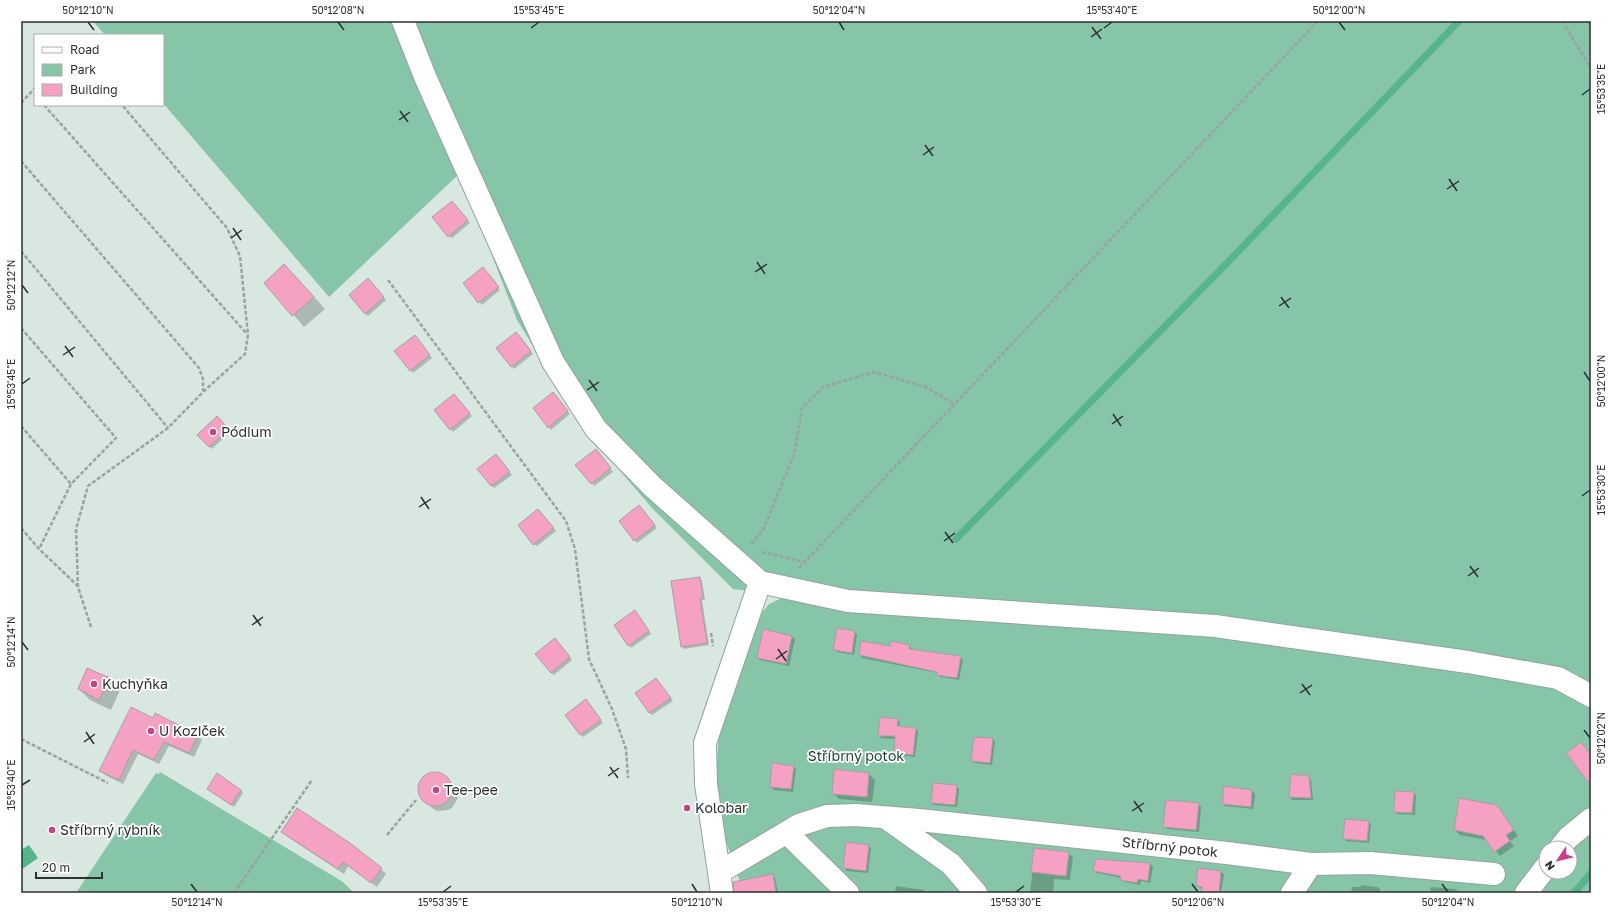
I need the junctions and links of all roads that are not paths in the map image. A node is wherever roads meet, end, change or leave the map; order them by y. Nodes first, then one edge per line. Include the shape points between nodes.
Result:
1 (403, 21) edge
2 (760, 582) junction
3 (1591, 696) edge
4 (886, 818) junction
5 (1591, 819) edge
6 (787, 833) junction
7 (1566, 840) edge
8 (1311, 864) junction
9 (1494, 874) dead end
10 (1538, 877) edge
11 (721, 882) edge
12 (848, 893) edge
13 (976, 893) edge
14 (1292, 893) edge
15 (1526, 893) edge

1 - 2 lane via 426,79 553,362 596,429 653,487
2 - 3 lane via 848,601 1215,626 1460,661 1558,678
2 - 11 lane, Stříbrný potok via 705,743 706,784
4 - 6 lane, Stříbrný potok via 827,816 799,825
4 - 8 lane, Stříbrný potok
4 - 13 lane, Stříbrný potok via 951,864
5 - 7 lane
6 - 11 lane, Stříbrný potok
6 - 12 lane
8 - 9 lane, Stříbrný potok via 1370,863
8 - 14 lane
10 - 15 lane

